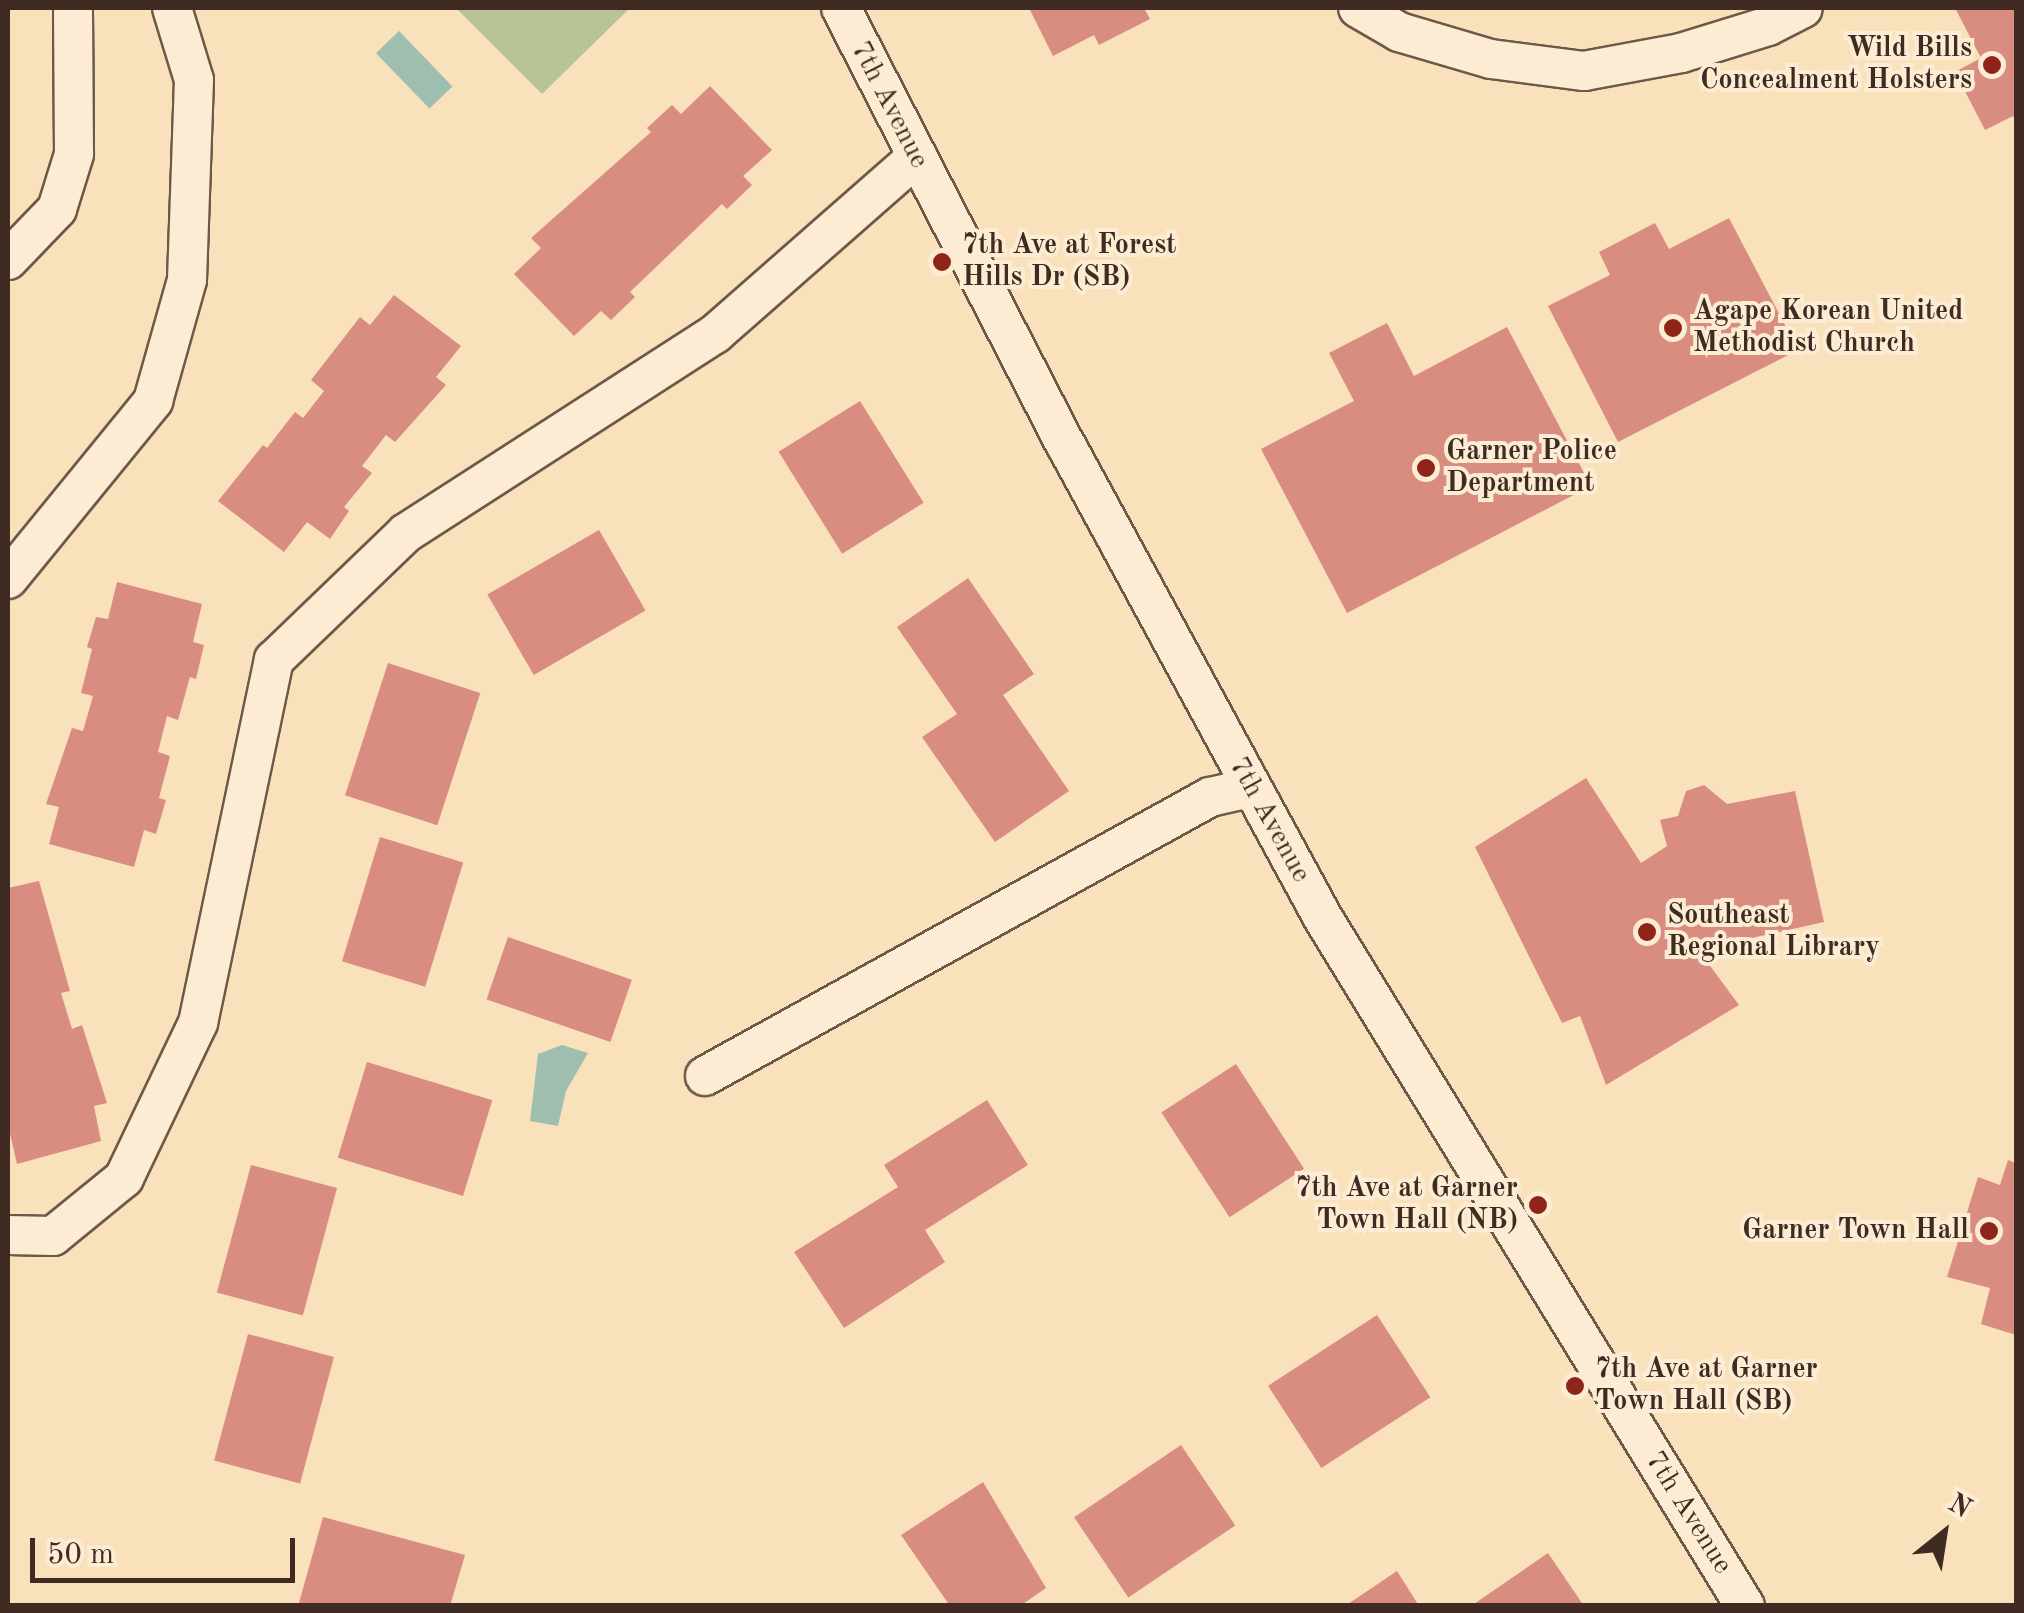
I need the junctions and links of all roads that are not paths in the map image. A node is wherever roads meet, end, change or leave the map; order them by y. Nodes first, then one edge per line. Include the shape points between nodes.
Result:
1 (72, 8) edge
2 (172, 8) edge
3 (840, 8) edge
4 (1358, 8) edge
5 (1803, 8) edge
6 (915, 158) junction
7 (8, 260) edge
8 (8, 579) edge
9 (1250, 788) junction
10 (705, 1076) dead end
11 (8, 1235) edge
12 (1746, 1606) edge

1 - 7 street via 74,154 57,209
2 - 8 street via 194,80 187,280 154,401
3 - 6 street, 7th Avenue
4 - 5 street via 1400,32 1491,59 1584,71 1681,53
6 - 9 street, 7th Avenue
6 - 11 street via 715,334 406,533 274,660 198,1023 124,1178 54,1236
9 - 10 street via 1210,797
9 - 12 street, 7th Avenue via 1391,1032

